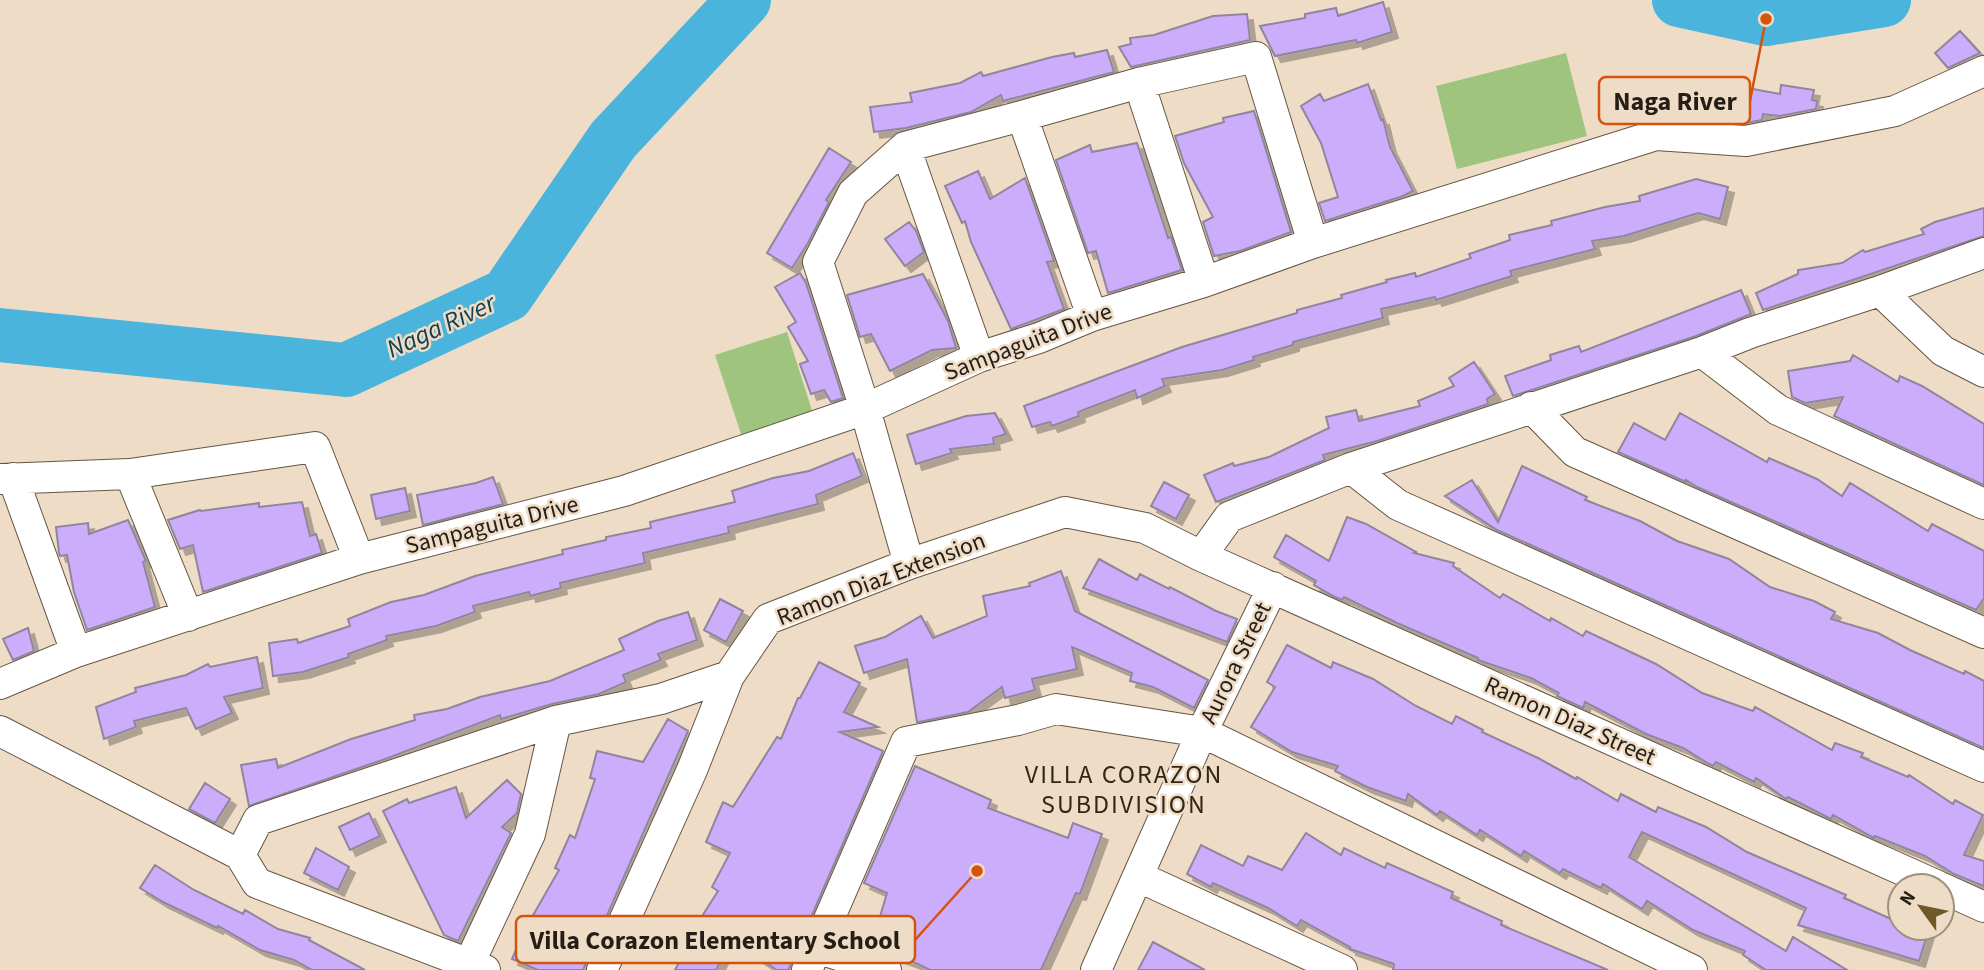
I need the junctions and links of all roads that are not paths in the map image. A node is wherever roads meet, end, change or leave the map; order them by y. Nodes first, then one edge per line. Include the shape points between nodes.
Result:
1 (1984, 71) edge
2 (1139, 83) junction
3 (1022, 116) junction
4 (905, 147) junction
5 (1313, 243) junction
6 (1984, 253) edge
7 (1204, 282) junction
8 (1881, 291) junction
9 (1092, 316) junction
10 (1702, 352) junction
11 (979, 357) junction
12 (1984, 372) edge
13 (1531, 408) junction
14 (866, 409) junction
15 (1351, 468) junction
16 (130, 474) junction
17 (7, 479) edge
18 (1984, 504) edge
19 (1201, 556) junction
20 (359, 559) junction
21 (909, 564) junction
22 (1273, 587) junction
23 (188, 615) junction
24 (1984, 633) edge
25 (76, 652) junction
26 (729, 676) junction
27 (0, 684) edge
28 (555, 721) junction
29 (0, 731) edge
30 (1202, 732) junction
31 (1984, 767) edge
32 (240, 855) junction
33 (1907, 872) edge
34 (1139, 877) junction
35 (1956, 894) edge
36 (1984, 907) edge
37 (812, 959) edge
38 (477, 967) edge
39 (602, 970) edge
40 (886, 970) edge
41 (1096, 970) edge
42 (1342, 970) edge
43 (1692, 970) edge

1 - 5 street, Sampaguita Drive via 1895,111 1746,141 1656,135
2 - 3 street
2 - 5 street via 1256,57
2 - 7 street
3 - 4 street
3 - 9 street
4 - 11 street
4 - 14 street via 853,193 818,262
5 - 7 street, Sampaguita Drive
6 - 8 street
7 - 9 street, Sampaguita Drive
8 - 10 street
8 - 12 street via 1943,351
9 - 11 street, Sampaguita Drive
10 - 13 street
10 - 18 street via 1778,410
11 - 14 street, Sampaguita Drive
13 - 15 street
13 - 24 street via 1576,452
14 - 20 street, Sampaguita Drive via 624,491
14 - 21 street
15 - 19 street via 1229,517
15 - 31 street via 1398,505
16 - 17 street
16 - 20 street via 315,447
16 - 23 street
17 - 25 street
19 - 21 street, Ramon Diaz Extension via 1145,528 1065,512
19 - 22 street, Ramon Diaz Street
20 - 23 street, Sampaguita Drive
21 - 26 street, Ramon Diaz Extension via 768,619
22 - 30 street, Aurora Street
22 - 33 street, Ramon Diaz Street
23 - 25 street, Sampaguita Drive
25 - 27 street, Sampaguita Drive
26 - 28 street via 661,699
26 - 39 street, Ramon Diaz Extension
28 - 32 street via 258,820
28 - 38 street via 530,834
29 - 32 street
30 - 34 street, Aurora Street
30 - 37 street via 1056,709 906,742
30 - 43 street
32 - 38 street via 257,883
34 - 41 street, Aurora Street
34 - 42 street
35 - 36 street, Ramon Diaz Street
37 - 40 street

